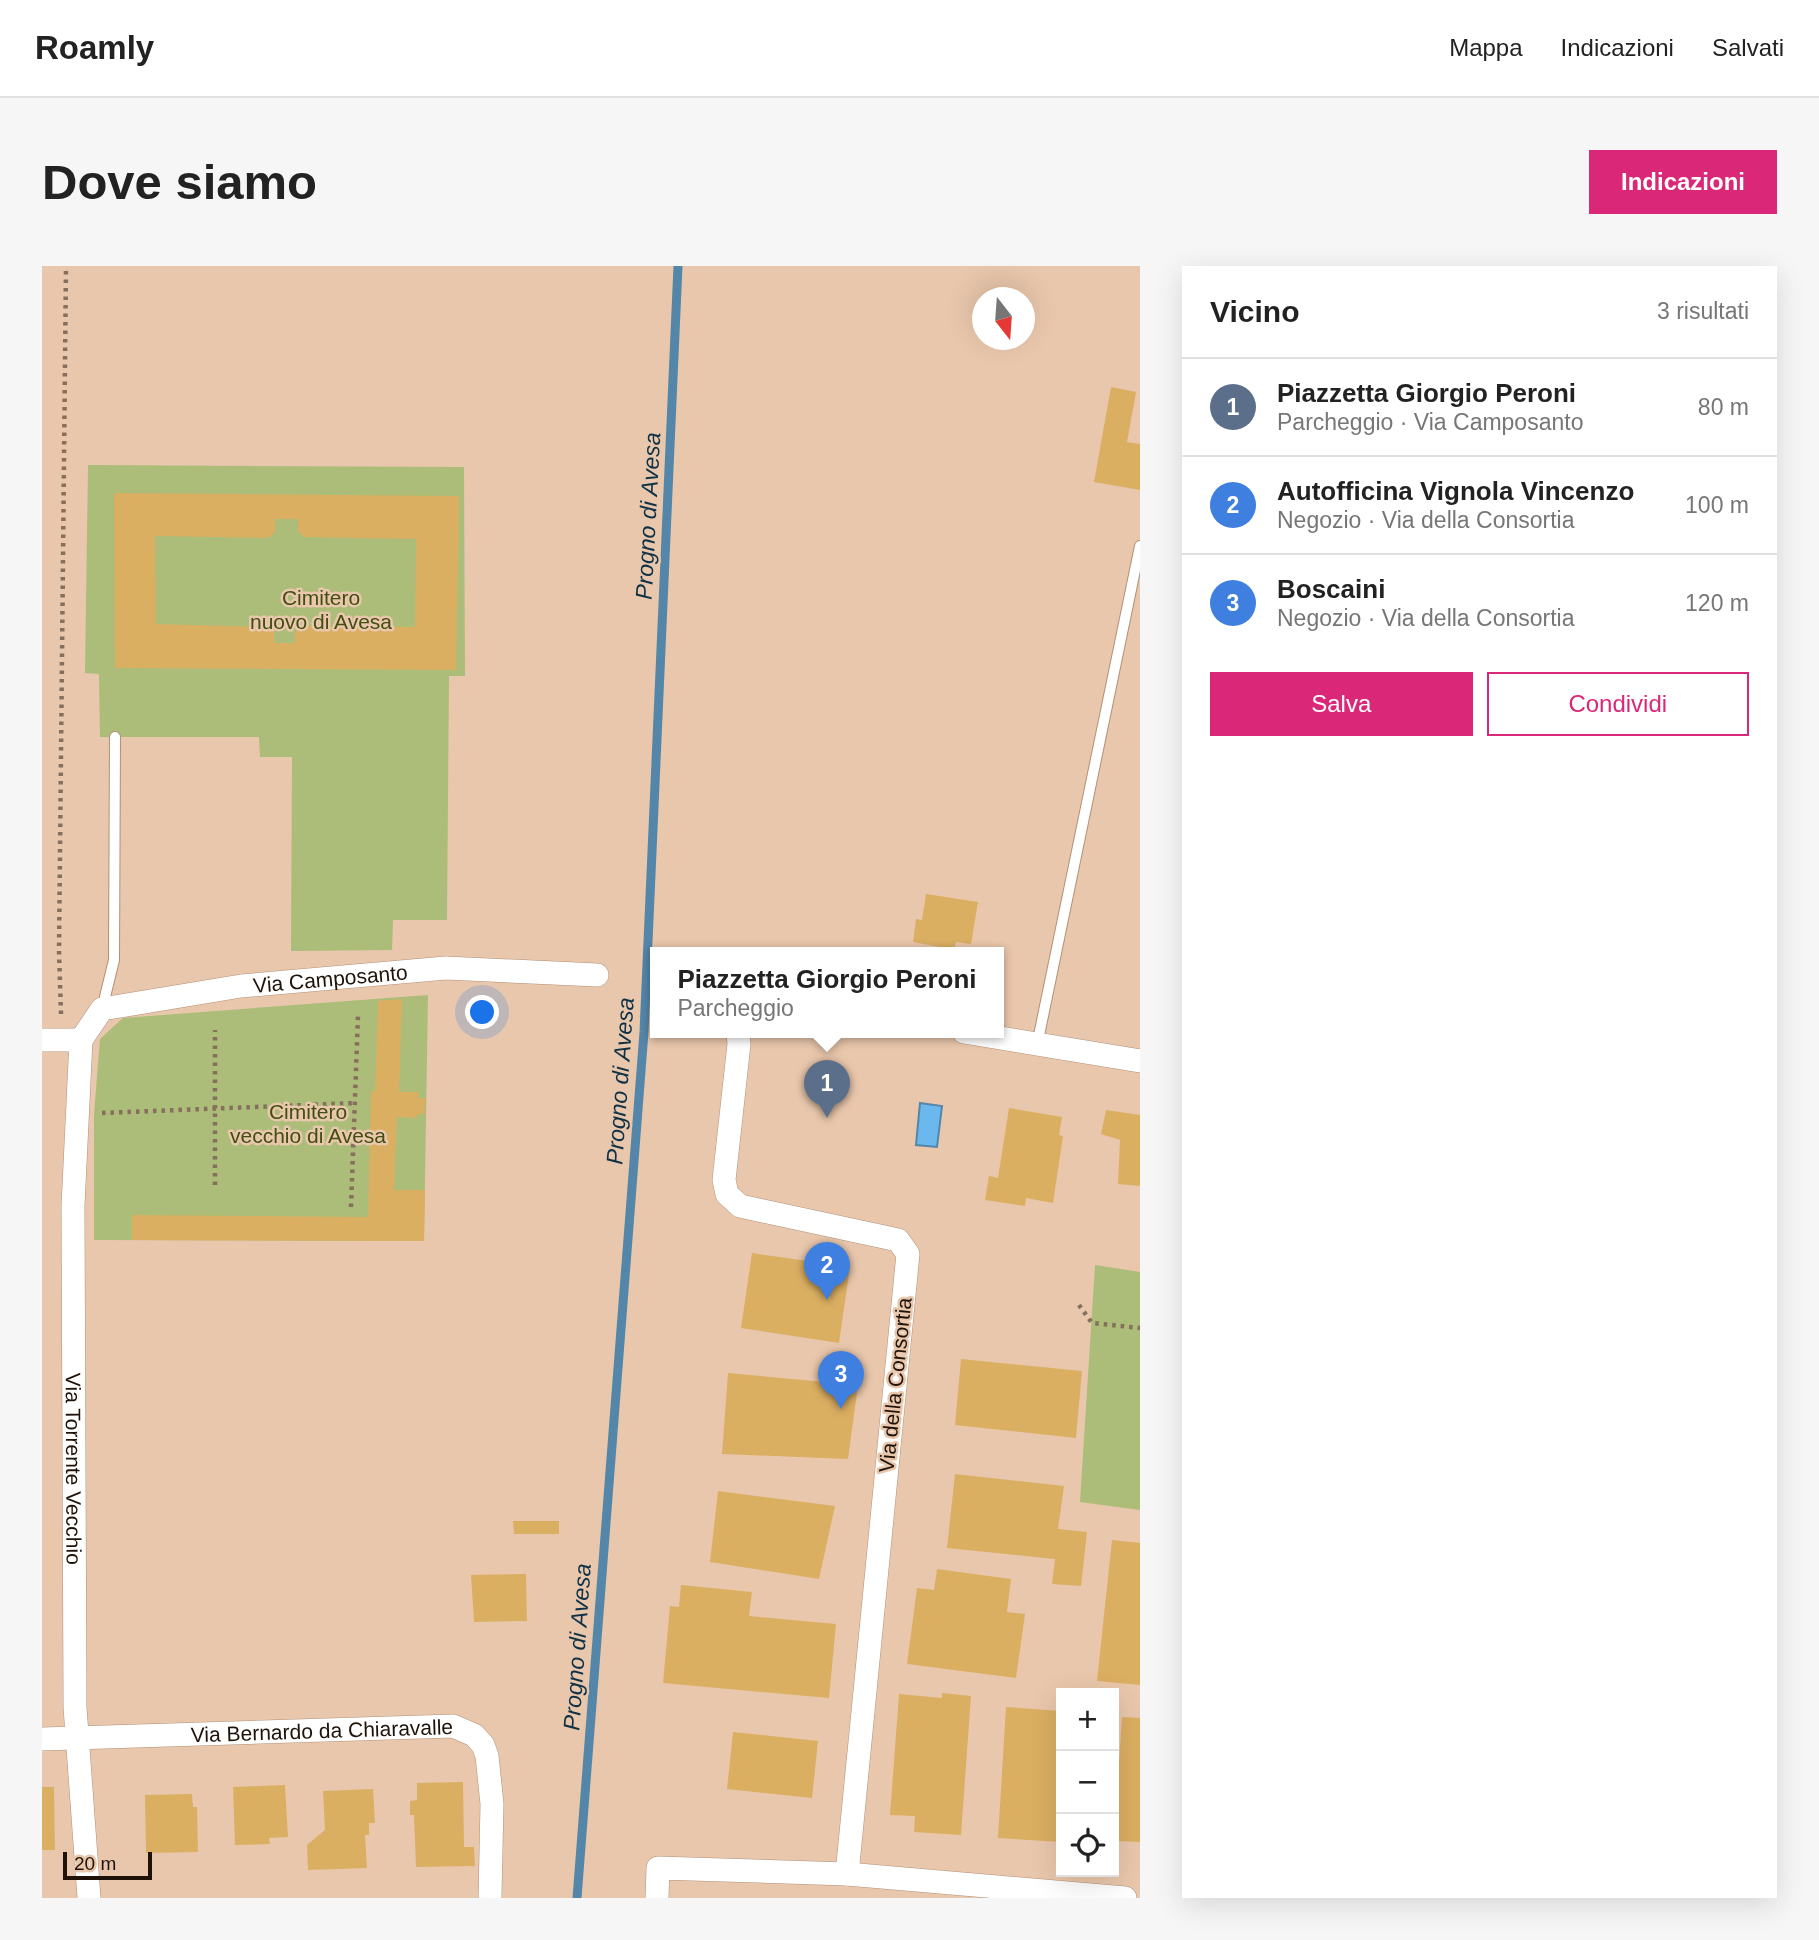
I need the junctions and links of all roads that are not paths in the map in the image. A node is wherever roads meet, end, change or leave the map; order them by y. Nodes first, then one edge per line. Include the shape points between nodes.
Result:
1 (1140, 546) edge
2 (115, 737) dead end
3 (597, 975) dead end
4 (102, 1009) junction
5 (738, 1038) edge
6 (998, 1038) edge
7 (62, 1040) edge
8 (1037, 1045) junction
9 (1140, 1061) edge
10 (42, 1740) edge
11 (79, 1740) junction
12 (847, 1874) junction
13 (89, 1898) edge
14 (489, 1898) edge
15 (657, 1898) edge
16 (1125, 1898) edge

1 - 8 lane
2 - 4 lane via 114,960
3 - 4 street, Via Camposanto via 446,968 241,986
4 - 7 street
5 - 12 street, Via della Consortia via 724,1181 727,1194 740,1206 898,1240 908,1254
6 - 8 street
7 - 11 street, Via Torrente Vecchio via 73,1206 75,1707
8 - 9 street
10 - 11 street, Via Bernardo da Chiaravalle
11 - 13 street, Via Torrente Vecchio
11 - 14 street, Via Bernardo da Chiaravalle via 453,1726 474,1735 487,1756 492,1804
12 - 15 street via 657,1868
12 - 16 street

